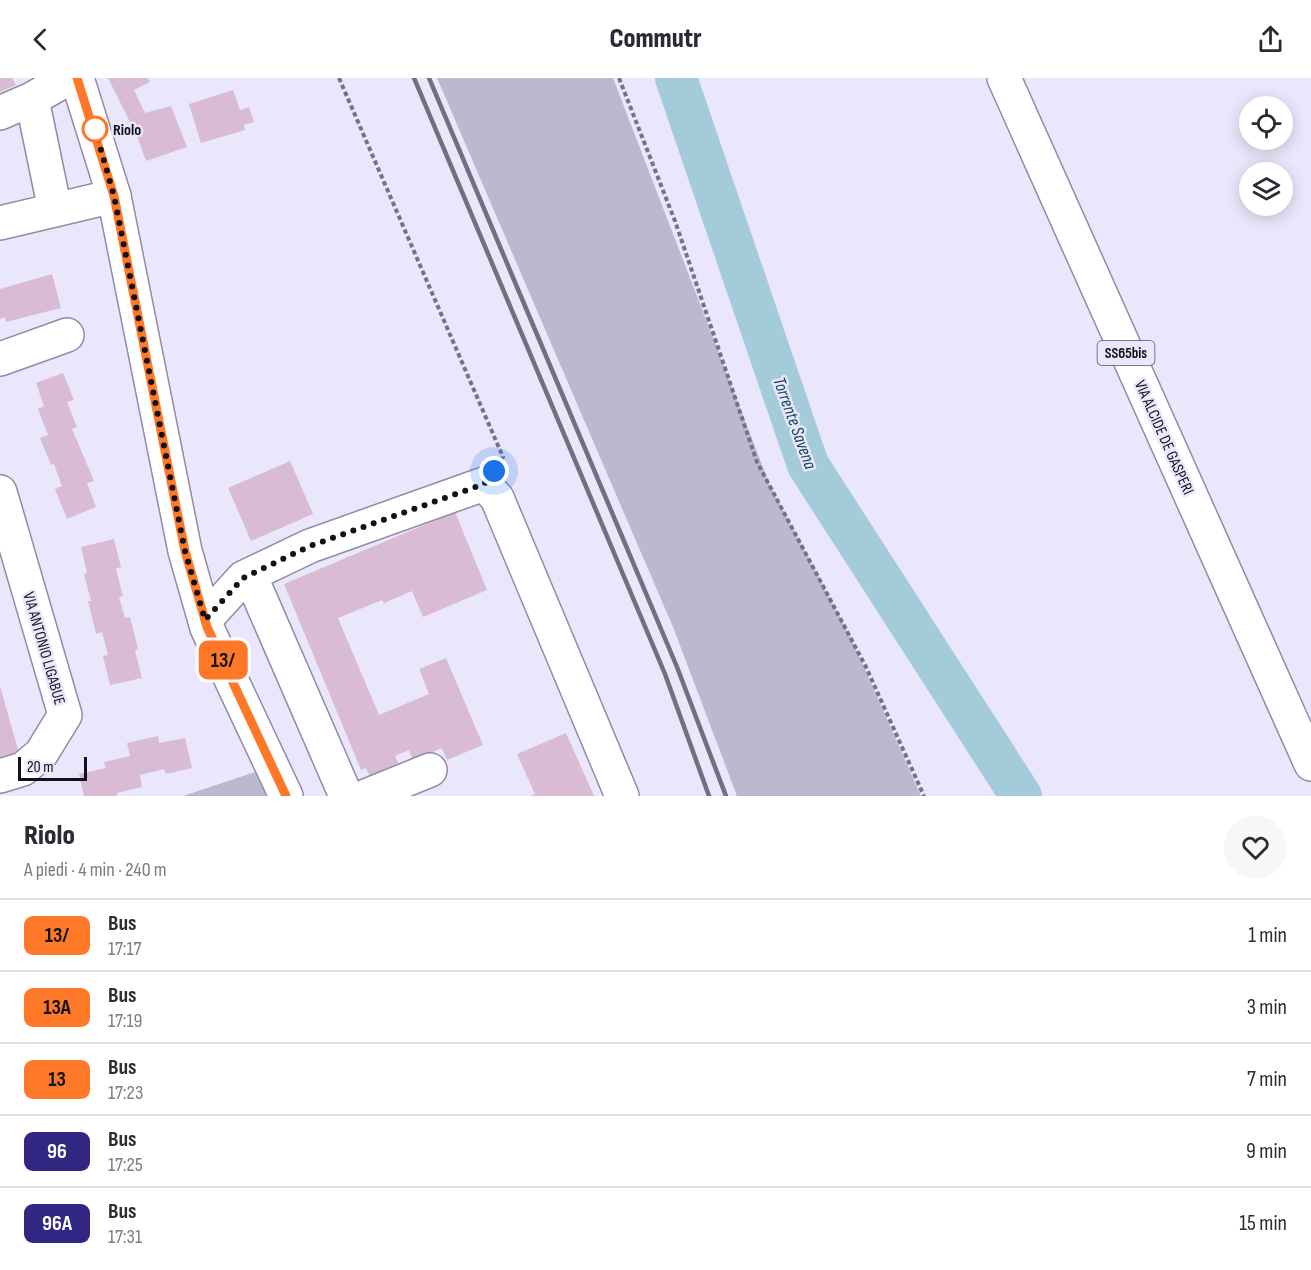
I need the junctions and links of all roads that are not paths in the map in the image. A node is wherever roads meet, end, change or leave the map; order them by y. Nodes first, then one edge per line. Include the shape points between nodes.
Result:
1 (69, 78) edge
2 (77, 78) edge
3 (1004, 78) edge
4 (32, 99) junction
5 (0, 113) edge
6 (114, 196) junction
7 (55, 210) junction
8 (0, 223) edge
9 (67, 335) dead end
10 (0, 359) edge
11 (0, 492) edge
12 (250, 575) junction
13 (205, 620) junction
14 (1311, 764) edge
15 (430, 770) dead end
16 (0, 776) edge
17 (286, 796) edge
18 (346, 796) edge
19 (366, 796) edge
20 (622, 796) edge

1 - 4 main road
2 - 6 main road
3 - 14 main road, VIA ALCIDE DE GASPERI / SS65bis
4 - 5 main road
4 - 7 main road
6 - 7 main road
6 - 13 main road via 185,551
7 - 8 main road
9 - 10 main road
11 - 16 main road, VIA ANTONIO LIGABUE via 65,715 41,754 23,769
12 - 13 main road
12 - 18 main road
12 - 20 main road via 310,546 484,484 497,498
13 - 17 main road
15 - 19 main road

